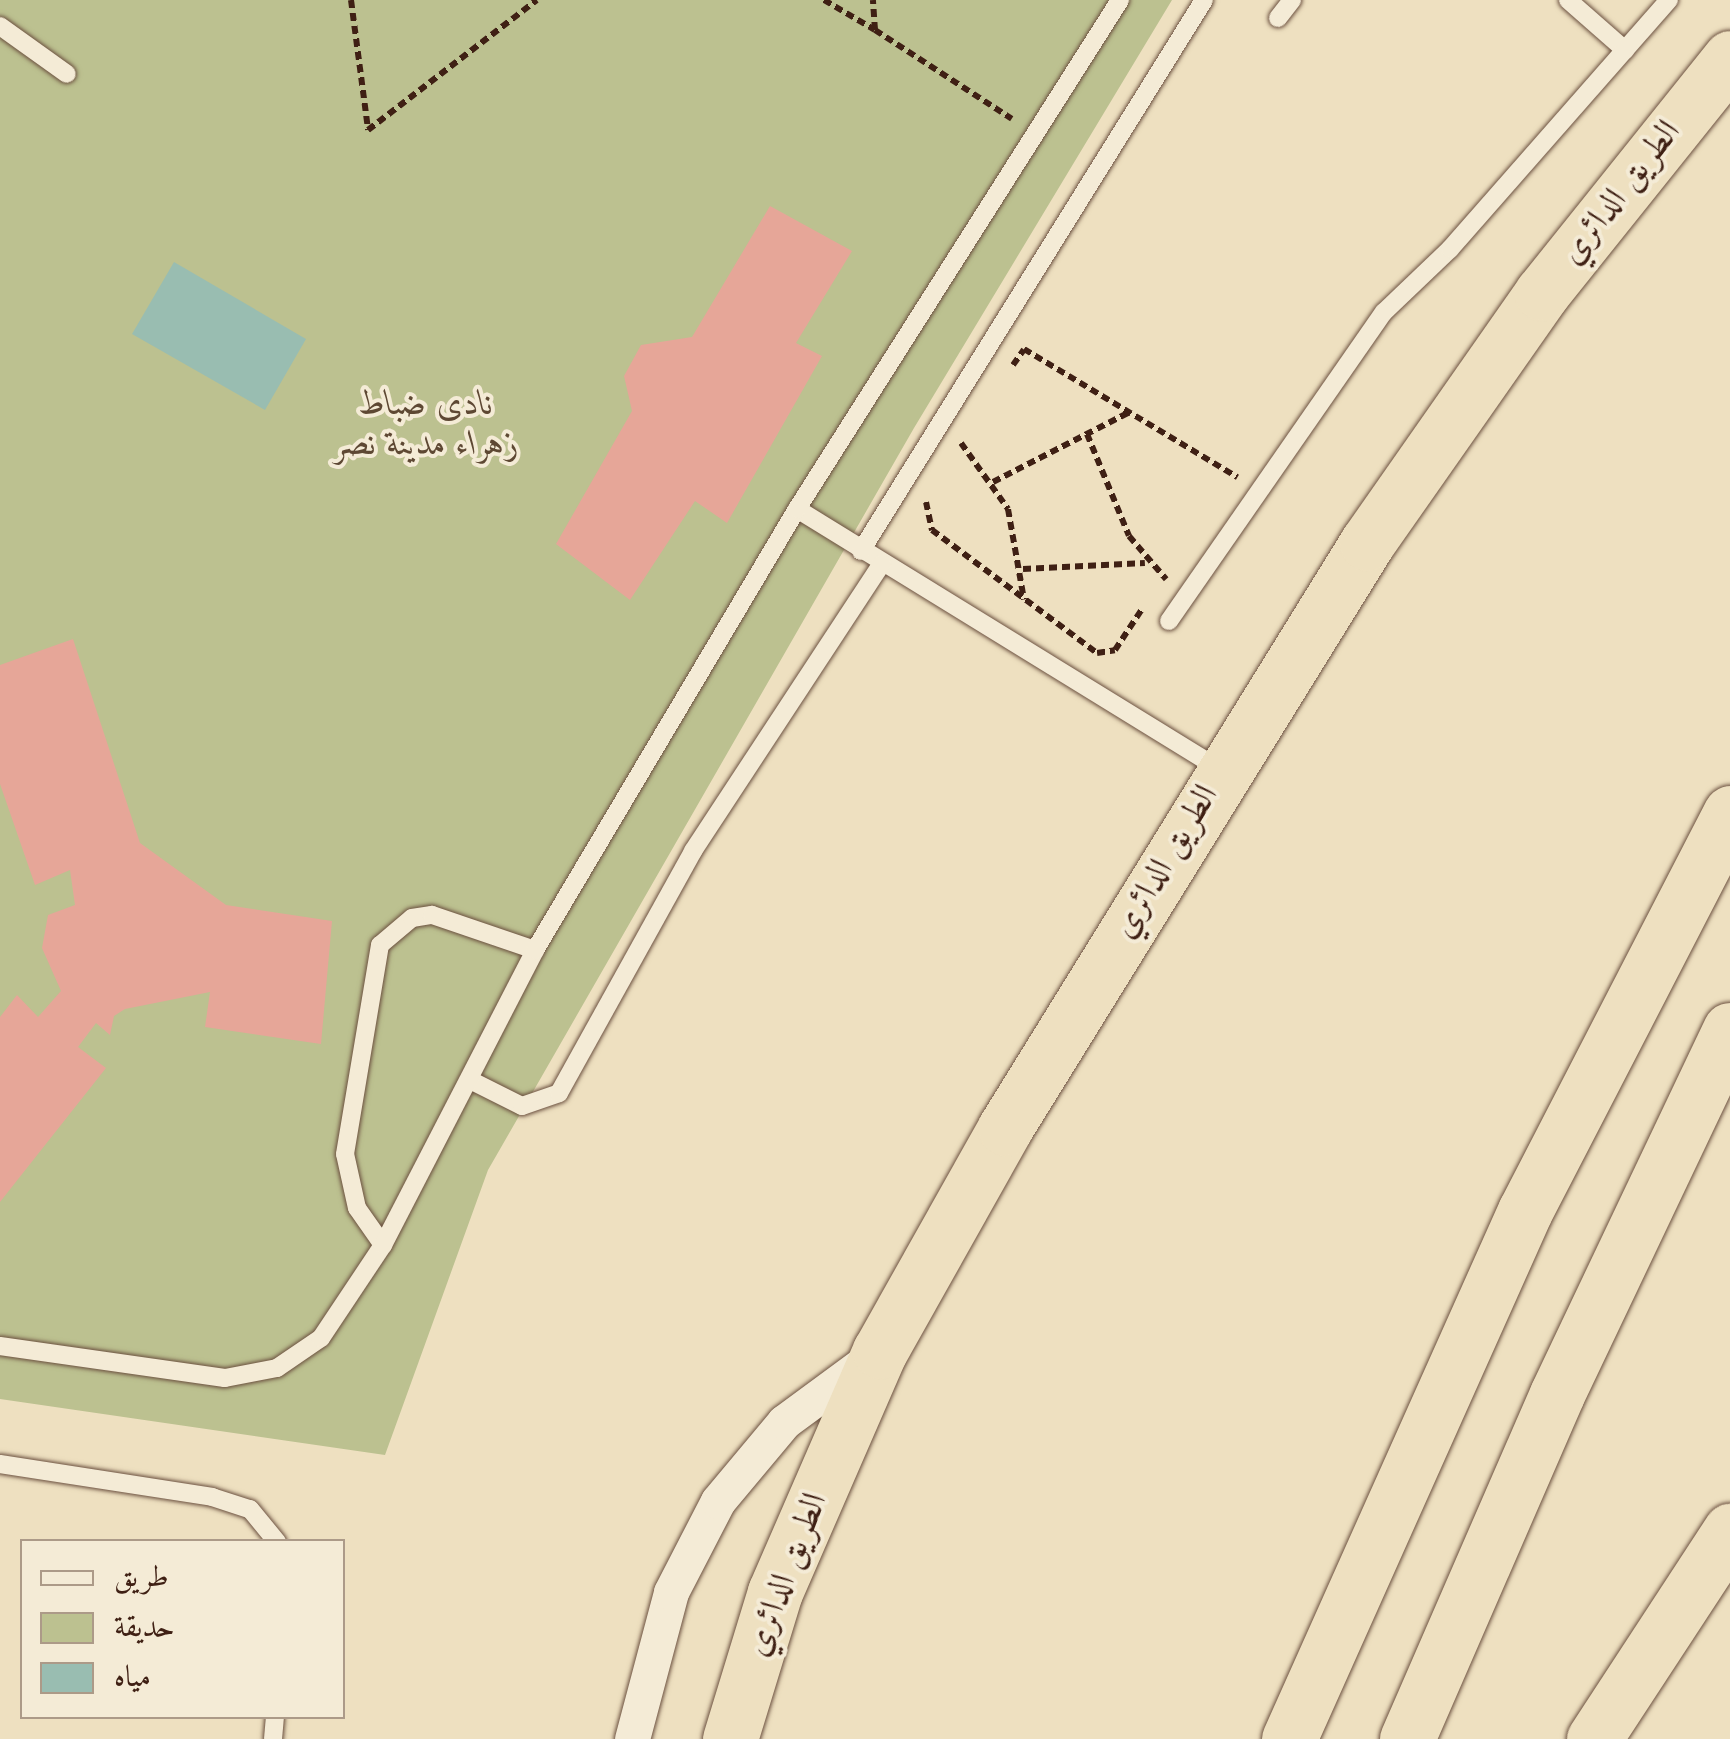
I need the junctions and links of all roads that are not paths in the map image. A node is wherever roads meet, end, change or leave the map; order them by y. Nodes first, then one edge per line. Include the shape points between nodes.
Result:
1 (1120, 0) edge
2 (1204, 0) edge
3 (1292, 0) edge
4 (1568, 0) edge
5 (1669, 0) edge
6 (1278, 18) dead end
7 (0, 26) edge
8 (1625, 50) junction
9 (1730, 58) edge
10 (67, 74) dead end
11 (798, 508) junction
12 (862, 550) junction
13 (882, 564) junction
14 (1170, 621) dead end
15 (1221, 770) junction
16 (1730, 813) edge
17 (535, 950) junction
18 (1730, 1030) edge
19 (470, 1080) junction
20 (383, 1245) junction
21 (0, 1346) edge
22 (880, 1351) junction
23 (0, 1464) edge
24 (1730, 1532) edge
25 (275, 1539) edge
26 (632, 1739) edge
27 (730, 1739) edge
28 (1289, 1739) edge
29 (1408, 1739) edge
30 (1594, 1739) edge

1 - 11 lane
2 - 12 lane
3 - 6 lane
4 - 8 lane
5 - 8 lane
7 - 10 lane
8 - 14 lane via 1384,312
9 - 15 highway, الطريق الدائري via 1542,294
11 - 12 lane
11 - 17 lane
12 - 13 lane
13 - 15 lane
13 - 19 lane via 692,850 559,1093 522,1106
15 - 22 highway, الطريق الدائري
16 - 28 highway via 1525,1211
17 - 19 lane
17 - 20 lane via 432,914 402,923 380,945 345,1154 356,1208
18 - 29 highway via 1557,1394
19 - 20 lane
20 - 21 lane via 321,1338 252,1376
22 - 26 street via 784,1422 718,1501 671,1592
22 - 27 highway, الطريق الدائري via 775,1592
23 - 25 lane via 212,1497 250,1509
24 - 30 highway

